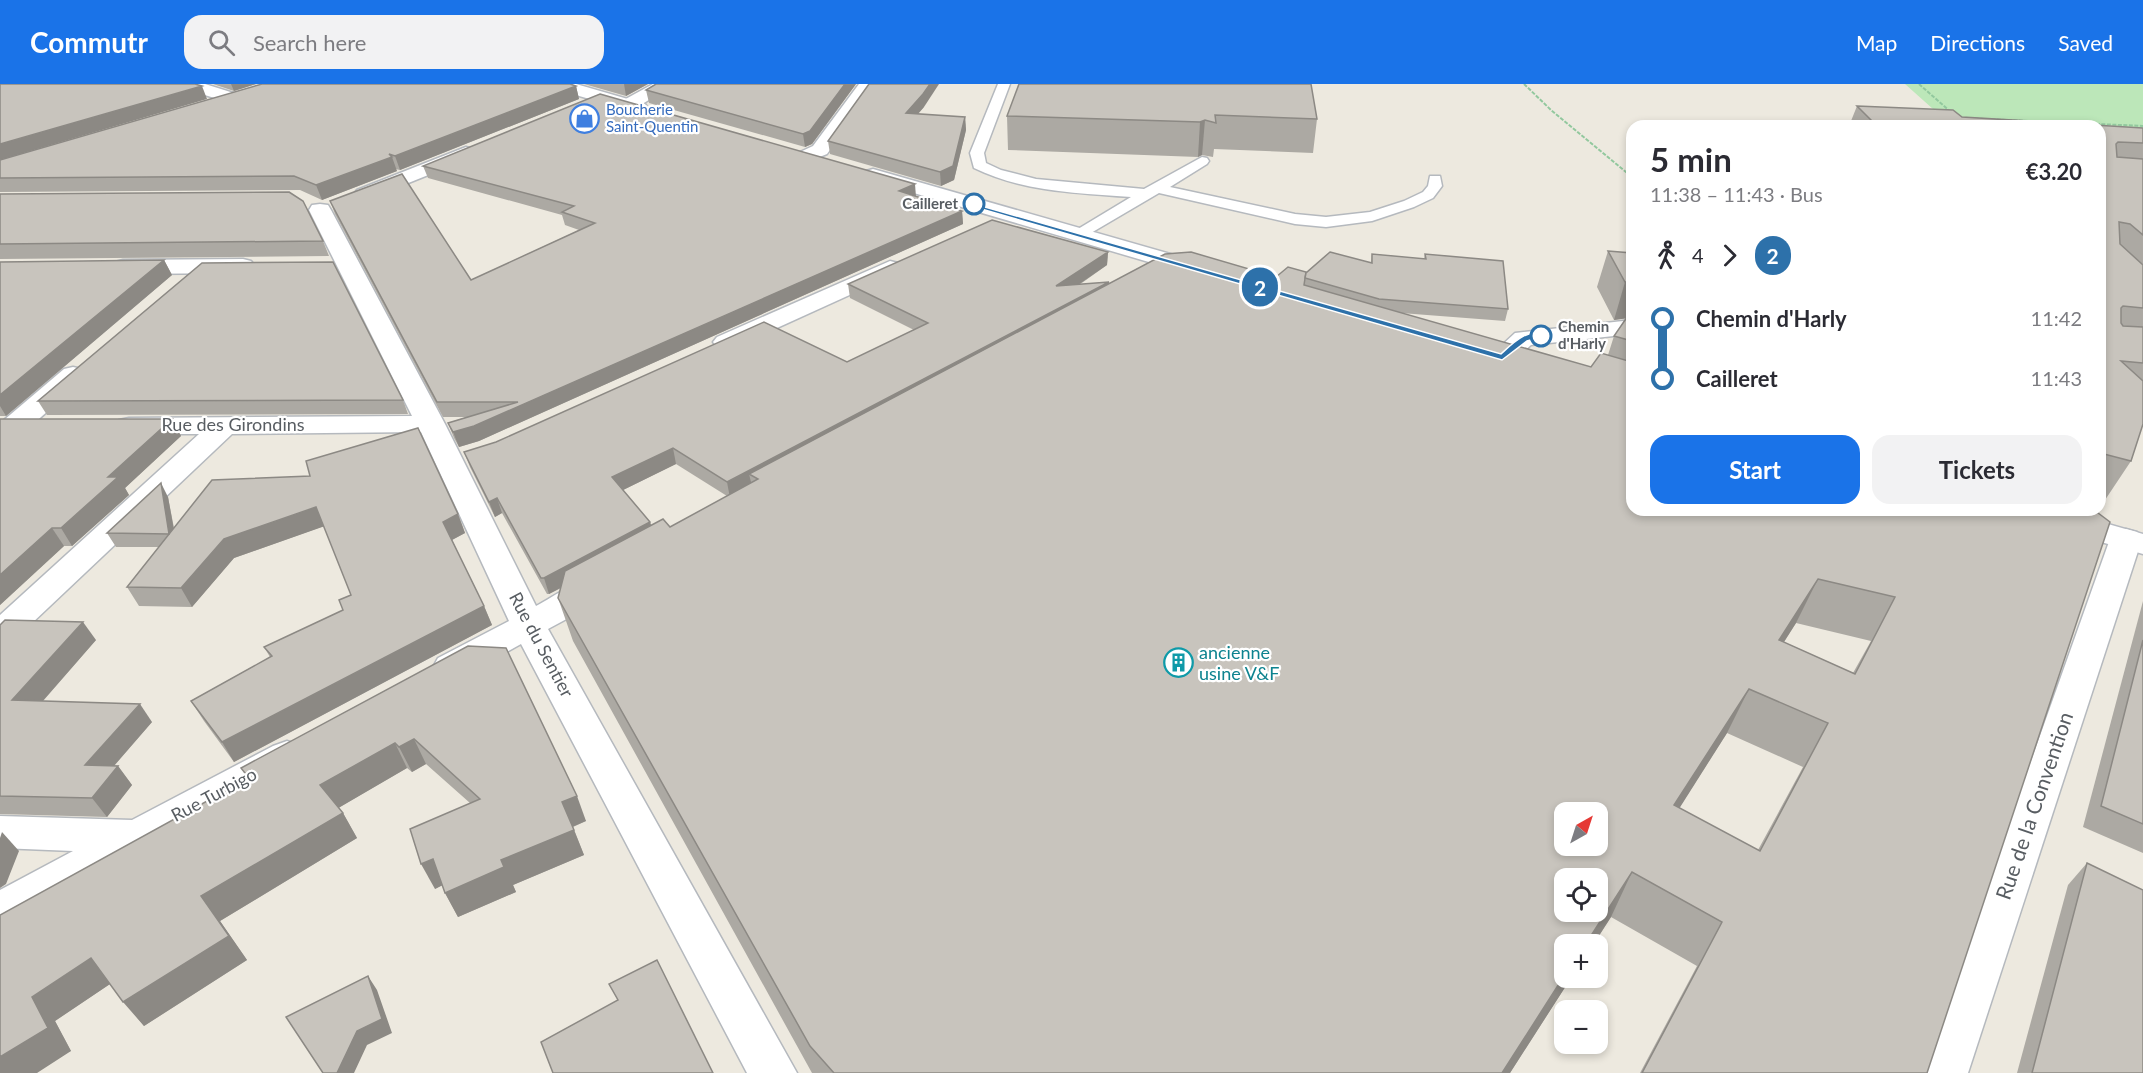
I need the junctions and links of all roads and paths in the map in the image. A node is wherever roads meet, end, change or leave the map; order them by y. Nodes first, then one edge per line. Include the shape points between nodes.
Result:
1 (188, 84) edge
2 (557, 84) edge
3 (666, 84) edge
4 (868, 84) edge
5 (1004, 84) edge
6 (1524, 84) edge
7 (1919, 84) edge
8 (253, 93) edge
9 (601, 97) junction
10 (234, 99) junction
11 (628, 105) junction
12 (201, 108) edge
13 (576, 108) edge
14 (661, 114) edge
15 (2020, 120) edge
16 (2106, 124) edge
17 (2143, 126) edge
18 (483, 146) edge
19 (784, 150) edge
20 (807, 156) junction
21 (1202, 161) dead end
22 (1626, 172) edge
23 (1435, 179) dead end
24 (1151, 191) junction
25 (1009, 214) junction
26 (979, 227) edge
27 (1079, 235) junction
28 (914, 257) edge
29 (269, 266) edge
30 (1187, 266) junction
31 (106, 267) edge
32 (200, 267) junction
33 (1224, 277) edge
34 (1149, 286) edge
35 (173, 289) edge
36 (1626, 328) edge
37 (708, 350) edge
38 (94, 357) edge
39 (1535, 367) edge
40 (431, 424) junction
41 (7, 426) edge
42 (49, 426) edge
43 (107, 426) edge
44 (224, 426) junction
45 (2045, 516) edge
46 (2134, 542) edge
47 (624, 574) edge
48 (529, 626) junction
49 (0, 634) edge
50 (425, 681) edge
51 (311, 742) edge
52 (0, 832) edge
53 (135, 837) junction
54 (0, 911) edge
55 (773, 1073) edge
56 (1944, 1073) edge

1 - 10 street
2 - 9 street
3 - 11 street
4 - 20 street via 820,150
5 - 24 lane via 977,153 979,165 1018,180
6 - 22 path
7 - 15 path via 1958,117
8 - 10 street
9 - 11 street
9 - 13 street
10 - 12 street
11 - 14 street
16 - 17 path
18 - 40 street, Rue du Sentier via 328,202 338,266
19 - 20 street
20 - 25 street
21 - 24 lane
23 - 24 lane via 1428,195 1409,204 1372,216 1326,222
24 - 27 lane
25 - 26 street
25 - 27 street
27 - 30 street
28 - 37 street
29 - 32 street
30 - 33 street
30 - 34 street
31 - 32 street
32 - 35 street
36 - 39 street via 1524,338 1491,354
38 - 41 street
40 - 44 street, Rue des Girondins
40 - 48 street, Rue du Sentier via 460,459
41 - 42 street
43 - 44 street, Rue des Girondins
44 - 49 street
45 - 46 street
46 - 56 street, Rue de la Convention
47 - 48 street
48 - 50 street
48 - 55 street, Rue du Sentier
51 - 53 street, Rue Turbigo
52 - 53 street
53 - 54 street, Rue Turbigo

